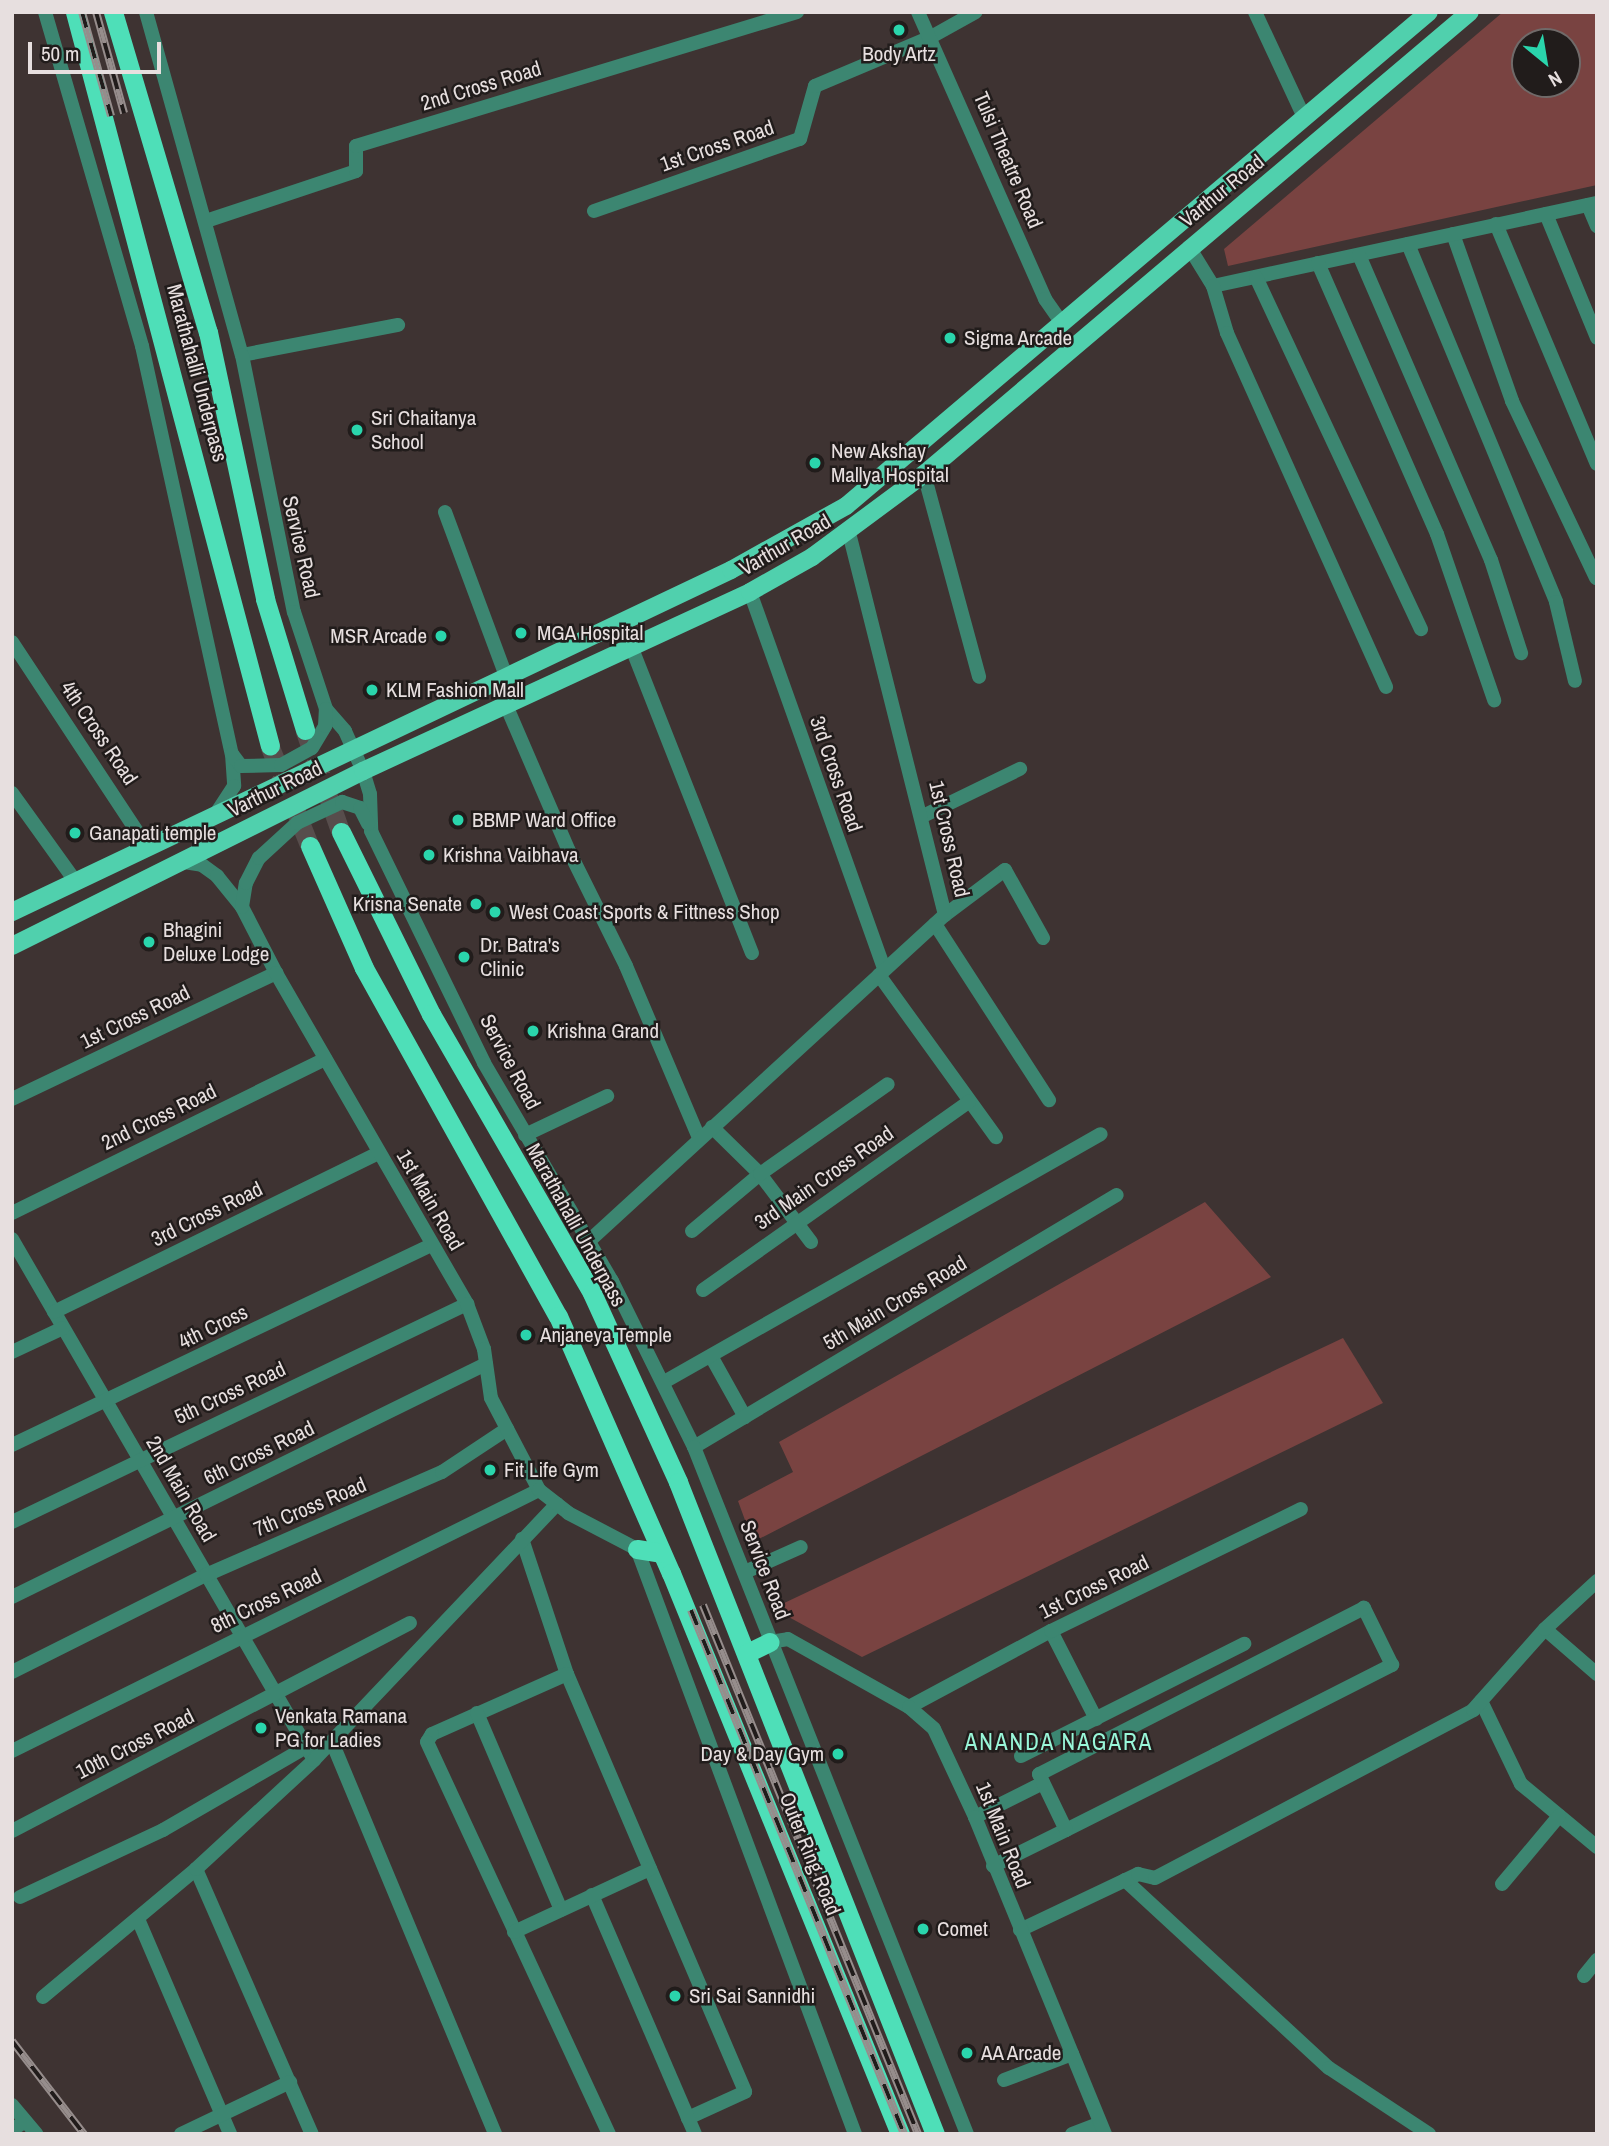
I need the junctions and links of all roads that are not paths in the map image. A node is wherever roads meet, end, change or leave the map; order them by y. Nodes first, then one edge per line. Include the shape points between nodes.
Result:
1 (45, 12) edge
2 (75, 12) edge
3 (113, 12) edge
4 (146, 12) edge
5 (797, 12) edge
6 (918, 12) edge
7 (976, 12) edge
8 (1255, 12) edge
9 (1429, 12) edge
10 (1438, 12) edge
11 (1470, 12) edge
12 (1451, 28) junction
13 (931, 37) junction
14 (1305, 119) junction
15 (1592, 204) edge
16 (594, 211) dead end
17 (1546, 214) junction
18 (206, 221) junction
19 (1496, 224) junction
20 (1597, 226) edge
21 (1453, 234) junction
22 (1408, 244) junction
23 (1189, 247) junction
24 (1359, 255) junction
25 (1318, 264) junction
26 (1256, 277) junction
27 (1213, 286) junction
28 (1061, 322) junction
29 (398, 325) dead end
30 (1597, 338) edge
31 (242, 355) junction
32 (1597, 464) edge
33 (924, 474) junction
34 (445, 512) dead end
35 (849, 534) junction
36 (1596, 578) edge
37 (750, 592) junction
38 (1421, 629) dead end
39 (12, 642) edge
40 (631, 646) junction
41 (1521, 653) dead end
42 (506, 676) junction
43 (979, 677) dead end
44 (1575, 681) dead end
45 (1386, 687) dead end
46 (1494, 700) dead end
47 (506, 705) junction
48 (326, 709) junction
49 (305, 730) tunnel mouth
50 (270, 746) tunnel mouth
51 (354, 750) junction
52 (232, 754) junction
53 (1020, 769) dead end
54 (363, 771) junction
55 (12, 793) edge
56 (215, 816) junction
57 (923, 816) junction
58 (371, 831) junction
59 (341, 832) tunnel mouth
60 (310, 846) tunnel mouth
61 (148, 848) junction
62 (184, 862) junction
63 (76, 882) junction
64 (242, 907) junction
65 (12, 912) edge
66 (940, 919) junction
67 (1043, 938) dead end
68 (12, 946) edge
69 (752, 953) dead end
70 (881, 972) junction
71 (276, 973) junction
72 (325, 1059) junction
73 (887, 1084) dead end
74 (607, 1096) dead end
75 (12, 1099) edge
76 (1049, 1100) dead end
77 (970, 1102) junction
78 (712, 1127) junction
79 (1101, 1133) dead end
80 (525, 1135) junction
81 (996, 1137) dead end
82 (699, 1138) junction
83 (379, 1153) junction
84 (760, 1174) junction
85 (1117, 1195) dead end
86 (12, 1213) edge
87 (797, 1221) junction
88 (691, 1231) dead end
89 (12, 1240) edge
90 (589, 1241) junction
91 (811, 1242) dead end
92 (430, 1245) junction
93 (17, 1258) edge
94 (703, 1290) dead end
95 (467, 1304) junction
96 (54, 1312) junction
97 (63, 1328) junction
98 (12, 1352) edge
99 (711, 1356) junction
100 (486, 1364) junction
101 (664, 1382) junction
102 (106, 1402) junction
103 (745, 1417) junction
104 (508, 1429) junction
105 (12, 1445) edge
106 (694, 1447) junction
107 (140, 1460) junction
108 (539, 1490) junction
109 (557, 1504) junction
110 (1301, 1509) dead end
111 (174, 1518) junction
112 (12, 1522) edge
113 (522, 1539) junction
114 (802, 1547) dead end
115 (637, 1549) junction
116 (662, 1553) junction
117 (745, 1572) junction
118 (206, 1575) junction
119 (1597, 1581) edge
120 (12, 1597) edge
121 (410, 1623) dead end
122 (1545, 1629) junction
123 (1051, 1631) junction
124 (242, 1636) junction
125 (770, 1642) junction
126 (1244, 1644) dead end
127 (747, 1653) junction
128 (12, 1672) edge
129 (567, 1674) junction
130 (1597, 1674) edge
131 (276, 1695) junction
132 (1481, 1701) junction
133 (909, 1707) junction
134 (477, 1713) junction
135 (1096, 1719) junction
136 (332, 1742) junction
137 (12, 1751) edge
138 (310, 1753) junction
139 (1021, 1756) dead end
140 (1043, 1783) junction
141 (1559, 1816) junction
142 (975, 1817) junction
143 (1066, 1830) junction
144 (12, 1831) edge
145 (1597, 1847) edge
146 (993, 1866) junction
147 (197, 1869) junction
148 (650, 1870) junction
149 (1125, 1881) junction
150 (1503, 1884) dead end
151 (592, 1895) junction
152 (20, 1897) dead end
153 (561, 1910) junction
154 (138, 1919) junction
155 (1020, 1930) junction
156 (514, 1932) junction
157 (1597, 1960) edge
158 (1584, 1976) dead end
159 (43, 1997) dead end
160 (1072, 2054) junction
161 (1004, 2080) dead end
162 (290, 2082) junction
163 (12, 2105) edge
164 (222, 2115) junction
165 (688, 2118) junction
166 (18, 2126) edge
167 (1102, 2129) edge
168 (36, 2134) edge
169 (181, 2134) edge
170 (230, 2134) edge
171 (312, 2134) edge
172 (495, 2134) edge
173 (610, 2134) edge
174 (695, 2134) edge
175 (855, 2134) edge
176 (900, 2134) edge
177 (935, 2134) edge
178 (967, 2134) edge
179 (1072, 2134) edge
180 (1429, 2134) edge

1 - 52 street via 153,390
2 - 50 highway, Marathahalli Underpass
3 - 49 highway, Marathahalli Underpass via 208,332 265,599
4 - 18 street, Service Road
5 - 18 street, 2nd Cross Road via 356,146 356,171
6 - 13 street, Tulsi Theatre Road
7 - 13 street
8 - 14 street
9 - 14 main road, Varthur Road
10 - 12 main road
11 - 12 main road, Varthur Road
12 - 23 main road, Varthur Road
13 - 16 street, 1st Cross Road via 815,86 800,139
13 - 28 street, Tulsi Theatre Road via 1045,299
14 - 28 main road, Varthur Road
15 - 17 street
15 - 20 street
17 - 19 street
17 - 30 street
18 - 31 street, Service Road
19 - 21 street
19 - 32 street
21 - 22 street
21 - 36 street via 1512,401
22 - 24 street
22 - 44 street via 1556,602
23 - 27 street
23 - 33 main road, Varthur Road
24 - 25 street
24 - 41 street via 1491,560
25 - 26 street
25 - 46 street via 1437,534
26 - 27 street
26 - 38 street
27 - 45 street via 1227,333
28 - 42 main road, Varthur Road via 846,506 731,570
29 - 31 street
31 - 48 street, Service Road via 294,612
33 - 35 main road, Varthur Road
33 - 43 street
34 - 42 street
35 - 37 main road, Varthur Road
35 - 57 street, 1st Cross Road
37 - 40 main road, Varthur Road
37 - 70 street, 3rd Cross Road
39 - 61 street, 4th Cross Road
40 - 47 main road, Varthur Road
40 - 69 street
42 - 51 main road, Varthur Road
47 - 54 main road, Varthur Road
47 - 82 street via 569,851 626,965
48 - 51 street, Service Road
48 - 52 street via 325,726 312,748 281,765 241,766
51 - 54 street, Service Road
51 - 56 main road, Varthur Road
52 - 56 street via 234,786
53 - 57 street
54 - 58 street, Service Road via 370,794
54 - 62 main road, Varthur Road
55 - 63 street
56 - 61 main road, Varthur Road
57 - 66 street, 1st Cross Road
58 - 64 street via 360,808 348,802 298,822 259,858 246,883
58 - 80 street, Service Road
59 - 127 highway, Marathahalli Underpass via 430,1014 592,1293 678,1482
60 - 116 highway via 392,1021 545,1291
61 - 63 main road, Varthur Road
62 - 64 street, 1st Main Road via 209,871
62 - 68 main road, Varthur Road
63 - 65 main road, Varthur Road
64 - 71 street, 1st Main Road
66 - 67 street via 1005,870
66 - 70 street, 1st Cross Road
66 - 76 street
70 - 77 street
70 - 78 street, 1st Cross Road
71 - 72 street, 1st Main Road
71 - 75 street, 1st Cross Road
72 - 83 street, 1st Main Road
72 - 86 street, 2nd Cross Road
73 - 84 street
74 - 80 street
77 - 81 street
77 - 87 street, 3rd Main Cross Road
78 - 82 street, 1st Cross Road
78 - 84 street
79 - 99 street
80 - 90 street, Service Road
82 - 90 street, 1st Cross Road
83 - 92 street, 1st Main Road
83 - 96 street, 3rd Cross Road
84 - 87 street
84 - 88 street
85 - 103 street, 5th Main Cross Road
87 - 91 street
87 - 94 street, 3rd Main Cross Road
89 - 93 street, 2nd Main Road
90 - 101 street, Service Road
92 - 95 street, 1st Main Road
92 - 102 street, 4th Cross
93 - 96 street, 2nd Main Road
95 - 100 street, 1st Main Road
95 - 107 street, 5th Cross Road
96 - 97 street, 2nd Main Road
97 - 98 street
97 - 102 street, 2nd Main Road
99 - 101 street
99 - 103 street
100 - 104 street, 1st Main Road via 491,1398
100 - 111 street, 6th Cross Road
101 - 106 street, Service Road
102 - 105 street, 4th Cross
102 - 107 street, 2nd Main Road
103 - 106 street, 5th Main Cross Road
104 - 108 street, 1st Main Road
104 - 118 street, 7th Cross Road via 442,1472
106 - 117 street, Service Road
107 - 111 street, 2nd Main Road
107 - 112 street, 5th Cross Road
108 - 109 street, 1st Main Road
108 - 124 street, 8th Cross Road
109 - 113 street
109 - 115 street, 1st Main Road
110 - 123 street, 1st Cross Road
111 - 118 street, 2nd Main Road
111 - 120 street, 6th Cross Road
113 - 129 street
113 - 136 street
114 - 117 street
115 - 116 highway
115 - 175 street
116 - 176 highway, Outer Ring Road
117 - 125 street, Service Road
118 - 124 street, 2nd Main Road
118 - 128 street, 7th Cross Road
119 - 122 street
121 - 131 street, 10th Cross Road
122 - 130 street
122 - 132 street
123 - 133 street, 1st Cross Road
123 - 135 street
124 - 131 street, 2nd Main Road
124 - 137 street, 8th Cross Road
125 - 127 highway
125 - 133 street, 1st Main Road via 789,1639
125 - 178 street, Service Road
126 - 135 street
127 - 177 highway, Outer Ring Road
129 - 134 street
129 - 148 street
131 - 138 street, 2nd Main Road
131 - 144 street, 10th Cross Road
132 - 141 street via 1521,1784
132 - 149 street via 1473,1710 1156,1878 1138,1874
133 - 142 street, 1st Main Road via 934,1729
134 - 153 street
134 - 156 street via 432,1734 428,1742
135 - 139 street
136 - 138 street
136 - 172 street
138 - 147 street
138 - 152 street via 163,1830
140 - 142 street
140 - 143 street
140 - 143 street via 1040,1774 1364,1608 1392,1665
141 - 145 street
141 - 150 street
142 - 146 street, 1st Main Road
143 - 146 street
146 - 155 street, 1st Main Road
147 - 154 street
147 - 162 street
148 - 151 street
148 - 165 street via 745,2092
149 - 155 street
149 - 180 street via 1329,2068
151 - 153 street
151 - 165 street
153 - 156 street
154 - 159 street
154 - 164 street
155 - 160 street, 1st Main Road
156 - 173 street
157 - 158 street
160 - 161 street
160 - 167 street, 1st Main Road
162 - 164 street
162 - 171 street
163 - 166 street
164 - 169 street
164 - 170 street
165 - 174 street
166 - 168 street
167 - 179 street

